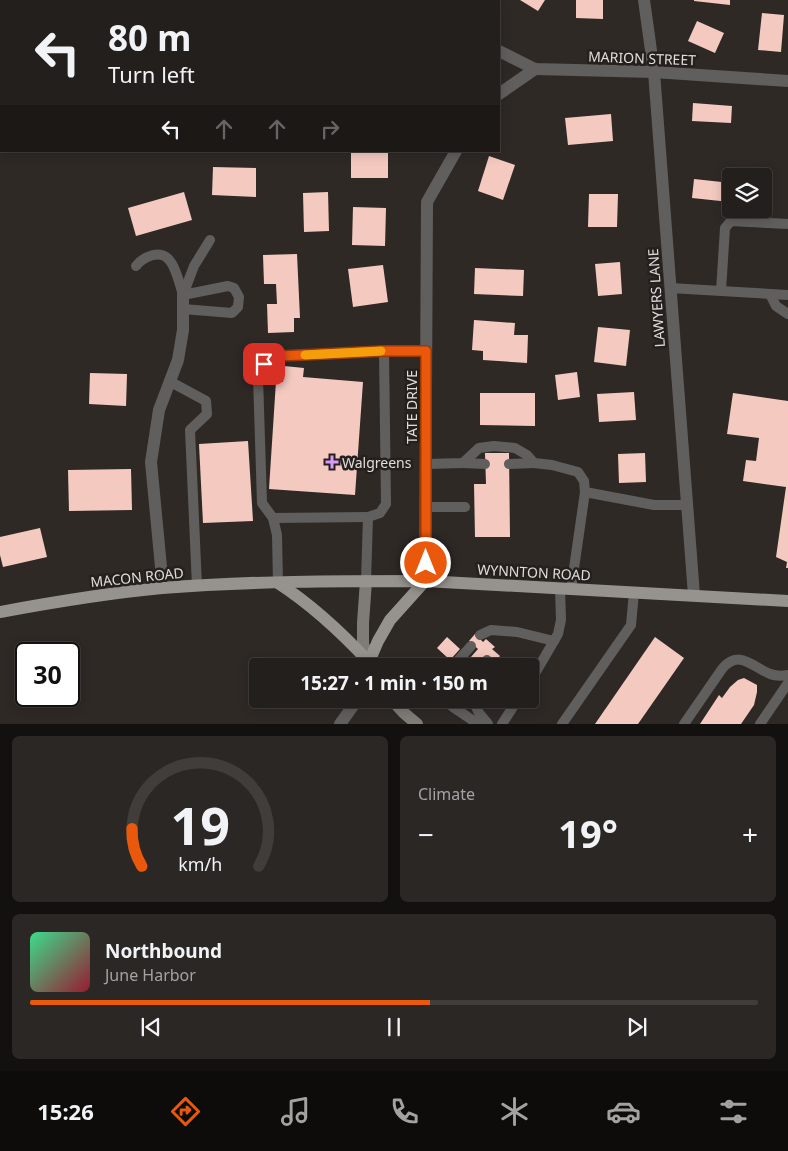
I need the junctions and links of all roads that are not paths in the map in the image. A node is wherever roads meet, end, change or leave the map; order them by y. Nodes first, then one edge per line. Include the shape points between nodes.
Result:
1 (644, 0) edge
2 (500, 52) edge
3 (535, 69) junction
4 (654, 72) junction
5 (788, 81) edge
6 (500, 93) edge
7 (455, 152) edge
8 (788, 224) edge
9 (210, 240) dead end
10 (136, 266) dead end
11 (670, 288) junction
12 (720, 291) junction
13 (770, 294) junction
14 (183, 295) junction
15 (788, 295) edge
16 (183, 309) junction
17 (788, 314) edge
18 (384, 351) junction
19 (426, 351) junction
20 (169, 381) junction
21 (463, 463) junction
22 (534, 463) junction
23 (426, 464) junction
24 (485, 464) dead end
25 (509, 464) dead end
26 (585, 492) junction
27 (687, 505) junction
28 (426, 507) junction
29 (465, 507) dead end
30 (368, 517) junction
31 (273, 518) junction
32 (366, 581) junction
33 (426, 581) junction
34 (278, 583) junction
35 (197, 586) junction
36 (163, 588) junction
37 (565, 588) junction
38 (634, 592) junction
39 (694, 595) junction
40 (788, 601) edge
41 (0, 612) edge
42 (480, 635) dead end
43 (554, 641) junction
44 (471, 646) dead end
45 (364, 658) edge
46 (368, 658) edge
47 (372, 658) edge
48 (460, 658) edge
49 (539, 667) edge
50 (788, 675) edge
51 (788, 682) edge
52 (352, 708) edge
53 (399, 708) edge
54 (453, 708) edge
55 (476, 708) edge
56 (512, 708) edge
57 (340, 724) edge
58 (417, 724) edge
59 (478, 724) edge
60 (488, 724) edge
61 (502, 724) edge
62 (562, 724) edge
63 (684, 724) edge
64 (760, 724) edge

1 - 4 street, LAWYERS LANE
2 - 3 street, MARION STREET
3 - 4 street, MARION STREET
3 - 6 street
4 - 5 street, MARION STREET
4 - 11 street, LAWYERS LANE
7 - 19 street, TATE DRIVE via 427,202
8 - 12 lane via 727,224
9 - 14 lane via 194,266
10 - 14 lane via 140,260 162,255 170,260
11 - 12 lane
11 - 27 street, LAWYERS LANE
12 - 13 lane
13 - 15 lane
13 - 17 lane via 776,306
14 - 16 street
14 - 16 lane via 228,286 234,288 239,297 238,307 232,313
16 - 20 street via 178,360
18 - 19 lane
18 - 30 lane via 386,504 380,513
18 - 31 lane via 281,356 264,364 258,377 262,503
19 - 23 street, TATE DRIVE
20 - 35 lane via 206,401 208,414 190,430
20 - 36 street via 159,410 151,462
21 - 22 lane via 479,448 494,446 515,448
21 - 23 lane
21 - 24 lane
22 - 25 lane
22 - 26 lane via 578,472 584,481
23 - 28 street, TATE DRIVE
26 - 27 lane via 654,505
26 - 37 lane
27 - 39 street, LAWYERS LANE
28 - 29 lane
28 - 33 street, TATE DRIVE
30 - 31 lane
30 - 32 lane
31 - 34 lane via 277,535
32 - 33 main road, WYNNTON ROAD
32 - 34 main road, WYNNTON ROAD
32 - 46 main road via 363,644
33 - 37 main road, WYNNTON ROAD
33 - 47 main road via 390,620
34 - 35 main road, MACON ROAD
34 - 45 main road via 320,614
35 - 36 main road, MACON ROAD
36 - 41 main road, MACON ROAD
37 - 38 main road, WYNNTON ROAD
37 - 43 lane
38 - 39 main road, WYNNTON ROAD
38 - 62 lane via 631,625
39 - 40 main road, WYNNTON ROAD
42 - 43 lane via 491,630 517,632
43 - 49 lane
44 - 48 lane
50 - 63 lane via 768,673 745,660 730,662
51 - 64 lane
52 - 57 street
53 - 58 main road
54 - 59 lane
55 - 60 lane
56 - 61 lane

